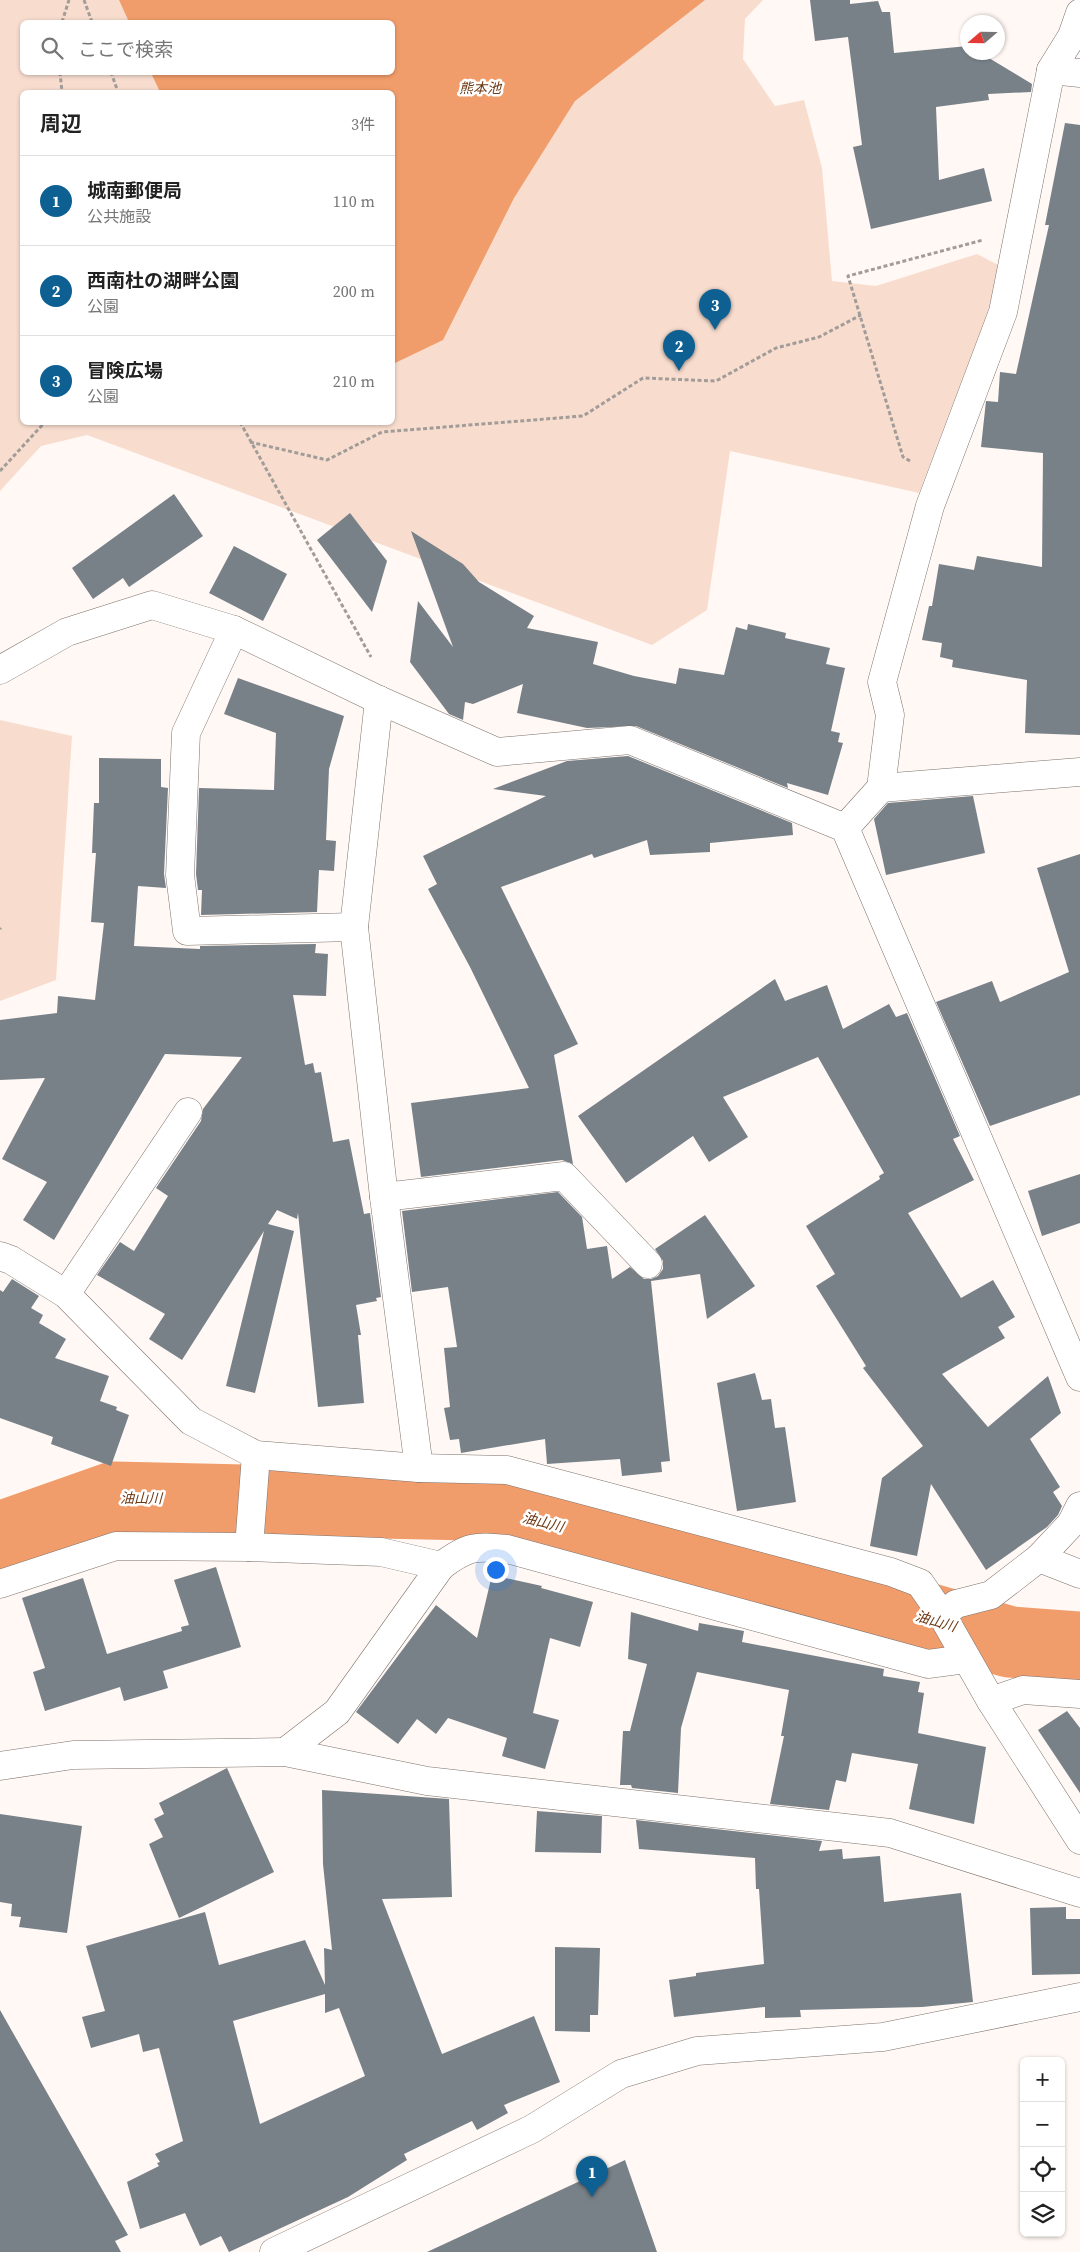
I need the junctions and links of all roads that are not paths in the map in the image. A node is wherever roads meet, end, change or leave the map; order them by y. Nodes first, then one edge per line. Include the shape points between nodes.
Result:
1 (1080, 13) edge
2 (1051, 70) junction
3 (1080, 73) edge
4 (234, 630) junction
5 (0, 670) edge
6 (379, 700) junction
7 (1080, 772) edge
8 (881, 788) junction
9 (845, 828) junction
10 (354, 927) junction
11 (188, 1112) dead end
12 (384, 1197) junction
13 (0, 1256) edge
14 (648, 1264) dead end
15 (66, 1294) junction
16 (1080, 1377) edge
17 (256, 1456) junction
18 (419, 1468) junction
19 (1080, 1506) edge
20 (249, 1547) junction
21 (1039, 1558) junction
22 (441, 1566) junction
23 (1080, 1574) edge
24 (0, 1584) edge
25 (942, 1615) junction
26 (966, 1659) junction
27 (1080, 1694) edge
28 (992, 1701) junction
29 (285, 1752) junction
30 (0, 1766) edge
31 (1080, 1840) edge
32 (1080, 1893) edge
33 (1080, 1997) edge
34 (274, 2252) edge

1 - 2 street via 1072,36
2 - 3 street
2 - 8 street via 1003,312 930,506 882,682 890,715
4 - 5 street via 152,605 68,632
4 - 6 street
4 - 10 street via 186,733 180,875 188,931
6 - 9 street via 496,752 630,740
6 - 10 street
7 - 8 street
8 - 9 street
9 - 16 street
10 - 12 street
11 - 15 street
12 - 14 street via 564,1176
12 - 18 street
13 - 15 street
15 - 17 street via 191,1421
17 - 18 street
17 - 20 street
18 - 25 street via 507,1470 892,1572 920,1583
19 - 21 street via 1071,1524
20 - 22 street via 381,1552
20 - 24 street via 116,1546
21 - 23 street
21 - 25 street via 991,1595 956,1604
22 - 26 street via 459,1553 478,1546 507,1549 928,1664
22 - 29 street via 337,1712
25 - 26 street
26 - 28 street
27 - 28 street via 1023,1690
28 - 31 street
29 - 30 street via 73,1755
29 - 32 street via 427,1781 890,1833
33 - 34 street via 883,2038 697,2052 620,2074 532,2129

